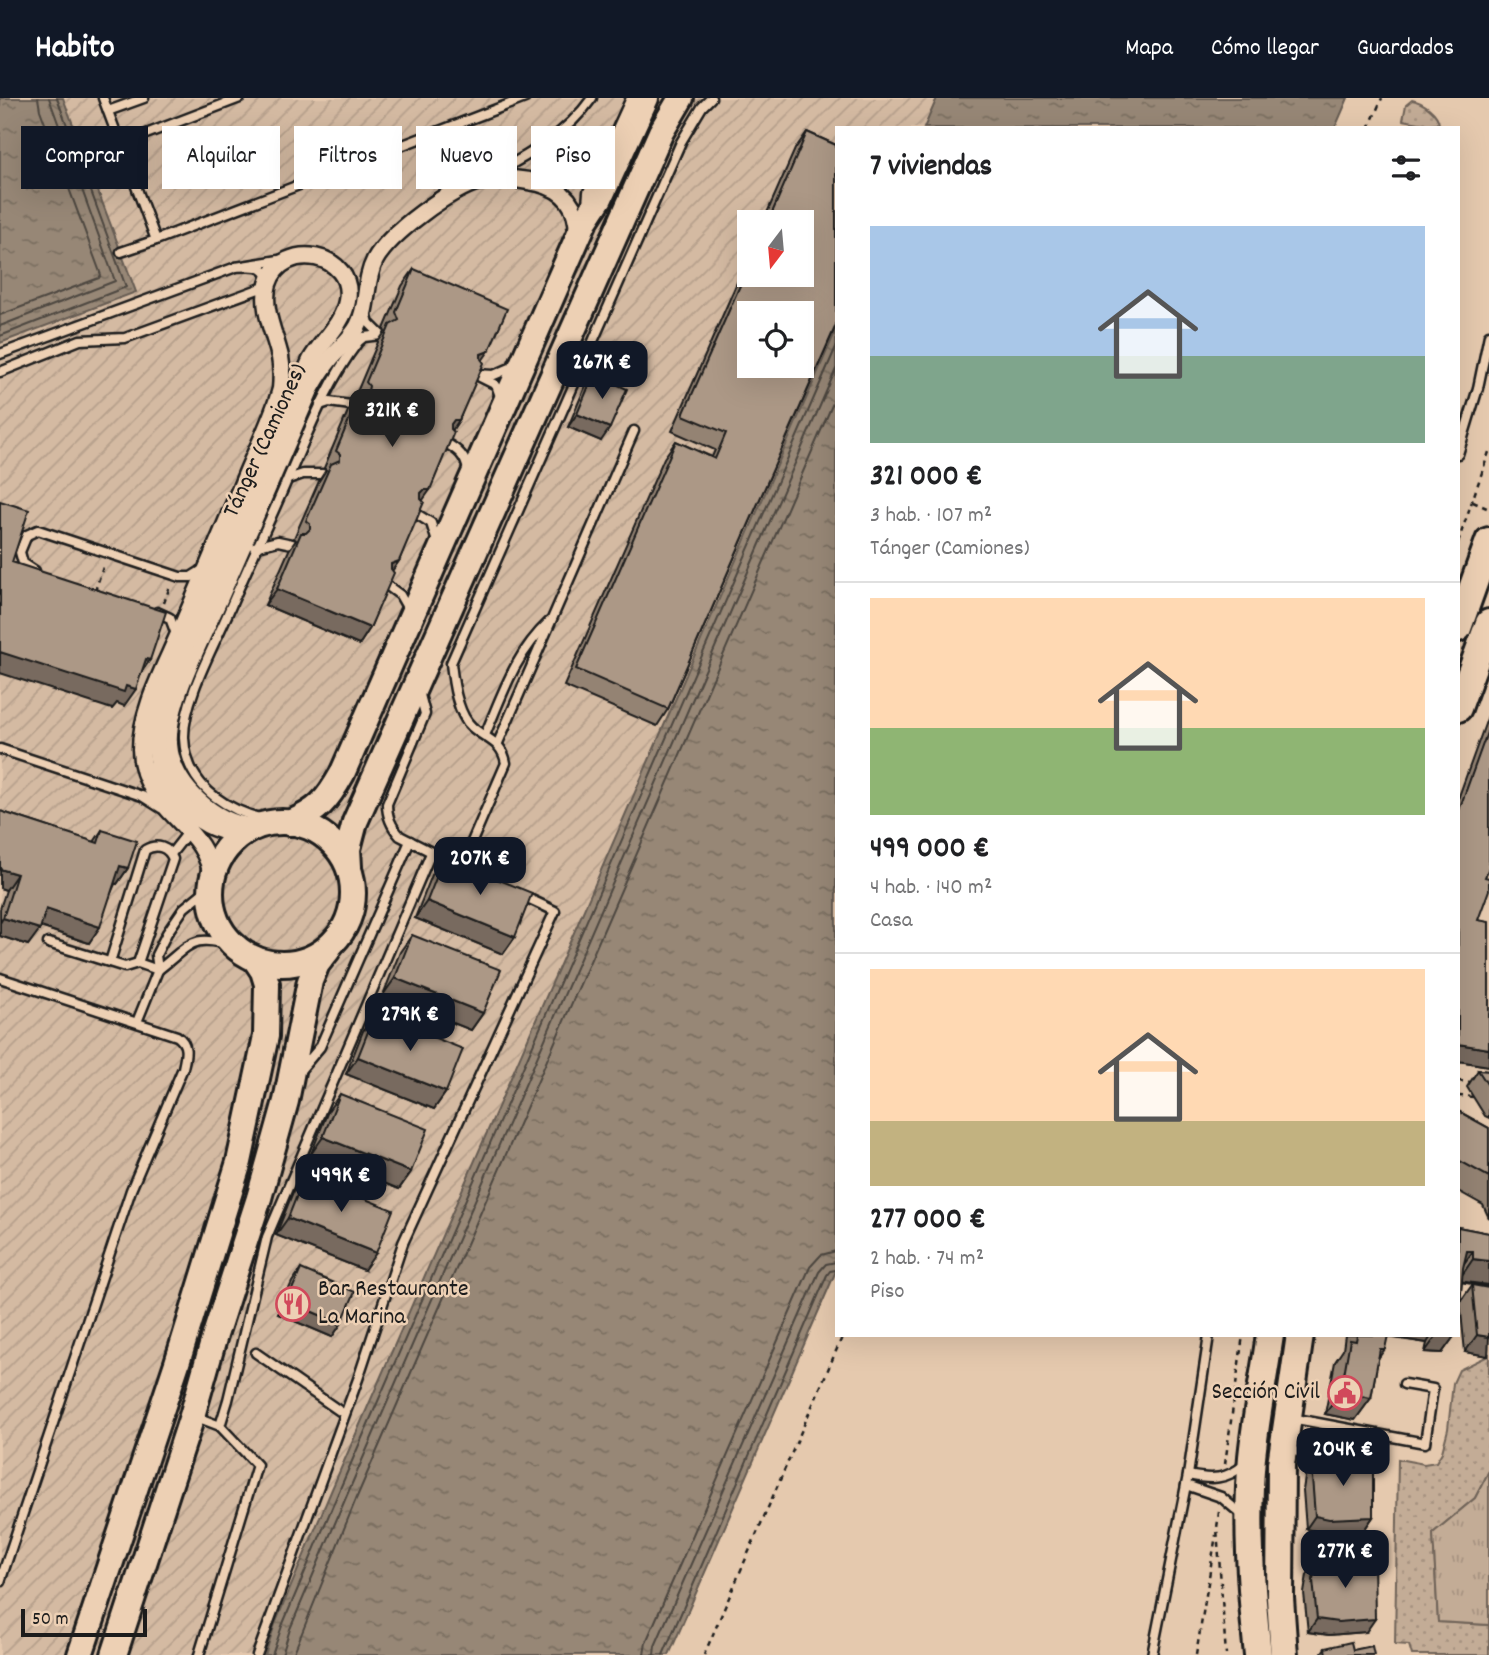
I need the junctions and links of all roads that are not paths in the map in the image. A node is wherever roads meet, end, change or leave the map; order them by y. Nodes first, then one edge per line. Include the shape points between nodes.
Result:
1 (103, 98) edge
2 (144, 98) edge
3 (240, 98) edge
4 (525, 98) edge
5 (592, 98) edge
6 (631, 98) edge
7 (646, 98) edge
8 (681, 98) edge
9 (711, 98) edge
10 (108, 111) junction
11 (113, 126) edge
12 (148, 133) edge
13 (517, 162) edge
14 (517, 180) edge
15 (137, 189) edge
16 (464, 189) edge
17 (581, 230) junction
18 (156, 240) junction
19 (121, 253) dead end
20 (288, 259) junction
21 (236, 267) junction
22 (268, 283) junction
23 (365, 299) junction
24 (358, 326) junction
25 (1489, 335) edge
26 (0, 354) edge
27 (347, 356) junction
28 (524, 360) junction
29 (0, 372) edge
30 (320, 405) junction
31 (351, 405) dead end
32 (502, 409) junction
33 (634, 431) dead end
34 (445, 443) edge
35 (1460, 447) edge
36 (322, 474) dead end
37 (288, 480) junction
38 (470, 484) junction
39 (415, 513) edge
40 (1489, 543) edge
41 (292, 544) dead end
42 (257, 546) junction
43 (240, 553) junction
44 (438, 557) junction
45 (209, 565) junction
46 (44, 574) edge
47 (385, 584) edge
48 (148, 609) edge
49 (551, 620) junction
50 (409, 623) junction
51 (1460, 623) edge
52 (1489, 623) edge
53 (175, 642) junction
54 (417, 680) junction
55 (1460, 703) edge
56 (485, 735) junction
57 (498, 743) junction
58 (0, 749) edge
59 (171, 814) junction
60 (266, 826) junction
61 (189, 831) junction
62 (410, 841) junction
63 (431, 853) junction
64 (171, 854) junction
65 (349, 867) junction
66 (461, 867) junction
67 (472, 872) edge
68 (211, 883) junction
69 (519, 894) edge
70 (48, 943) dead end
71 (328, 950) junction
72 (246, 953) junction
73 (110, 962) junction
74 (138, 963) junction
75 (158, 970) junction
76 (0, 978) edge
77 (137, 1022) junction
78 (289, 1083) junction
79 (1460, 1290) edge
80 (1489, 1296) edge
81 (1209, 1337) edge
82 (1270, 1337) edge
83 (1300, 1337) edge
84 (256, 1353) dead end
85 (1404, 1384) dead end
86 (344, 1414) junction
87 (192, 1416) junction
88 (1288, 1417) junction
89 (220, 1426) junction
90 (1283, 1450) junction
91 (1252, 1453) junction
92 (1341, 1460) edge
93 (1188, 1475) junction
94 (1186, 1485) junction
95 (1249, 1525) junction
96 (0, 1582) edge
97 (79, 1655) edge
98 (114, 1655) edge
99 (199, 1655) edge
100 (257, 1655) edge
101 (1153, 1655) edge
102 (1258, 1655) edge
103 (1284, 1655) edge

1 - 10 lane
2 - 10 lane
3 - 12 lane
4 - 18 lane
5 - 13 lane, Tánger (Camiones) via 562,130
6 - 17 lane via 588,192
7 - 17 main road
8 - 54 main road via 655,145
9 - 56 lane via 681,142 451,663 462,713 471,727
10 - 11 lane
14 - 17 street via 543,184 572,203
15 - 18 lane
16 - 23 street, Tánger (Camiones) via 390,239 370,272
17 - 28 main road
18 - 19 lane
20 - 21 lane
20 - 22 street
20 - 60 street via 312,256 333,264 346,281 347,302 305,373 177,664 156,733 165,782 198,819 232,833
21 - 22 lane via 258,267 267,274
21 - 26 lane
22 - 29 lane via 125,338 80,340
22 - 45 street via 267,307 280,358 281,389
23 - 24 street, Tánger (Camiones)
23 - 27 lane via 369,323 381,335 364,337
24 - 27 lane
24 - 43 street, Tánger (Camiones) via 310,390
25 - 35 lane
27 - 30 lane
28 - 32 main road
28 - 32 lane via 508,371 475,374 496,385
30 - 31 lane
30 - 37 lane
32 - 38 main road
33 - 49 lane
34 - 38 lane via 457,449 467,464
36 - 37 lane
37 - 42 lane
38 - 44 main road
39 - 44 lane via 431,523
40 - 51 highway
41 - 42 lane via 278,541
42 - 43 lane
42 - 60 lane via 188,708 184,737 192,770 205,789
43 - 60 street, Tánger (Camiones) via 184,681 169,744 172,762 194,797 227,820 242,826
44 - 50 main road
45 - 46 lane via 185,578 45,531 32,532 24,540 21,558 26,567
45 - 53 street
47 - 50 lane via 406,601
48 - 53 lane via 170,618
49 - 56 lane via 517,660
49 - 57 lane
50 - 60 main road via 331,795 316,810
52 - 55 highway
53 - 59 street via 148,713 141,747 151,788
54 - 62 lane via 425,714 387,804 394,829
54 - 65 main road via 355,822
56 - 57 lane
57 - 66 lane via 506,763
58 - 59 lane via 142,796
59 - 61 street
60 - 65 main road via 301,824 325,836
60 - 68 main road via 225,849
61 - 64 lane
61 - 68 street via 208,855
62 - 63 lane
62 - 78 lane via 320,1046
63 - 66 lane
63 - 89 lane via 267,1237
64 - 73 lane via 156,846 145,850
64 - 74 lane
65 - 71 main road via 354,893 350,918
66 - 67 lane
68 - 72 main road via 219,925
68 - 75 lane via 184,908 167,933 156,955
69 - 86 lane via 555,911 403,1243
70 - 73 lane
71 - 72 main road via 293,965
71 - 78 main road via 310,981
72 - 75 lane via 201,940
72 - 97 main road via 263,971 267,984 266,1037 239,1162
73 - 74 lane via 125,967
74 - 75 lane
75 - 77 lane
76 - 77 lane
77 - 96 lane via 181,1039 186,1049 183,1068 131,1189
78 - 87 main road
79 - 80 street
81 - 93 lane
82 - 91 highway
83 - 88 highway
84 - 86 lane
85 - 88 lane via 1433,1389 1425,1443
86 - 100 lane
87 - 89 lane
87 - 98 main road
88 - 90 highway
89 - 99 lane via 257,1465
90 - 92 lane
90 - 103 highway via 1280,1598
91 - 93 lane via 1244,1466 1223,1478
91 - 95 highway
93 - 94 lane
94 - 95 lane via 1221,1497
94 - 101 lane
95 - 102 highway

